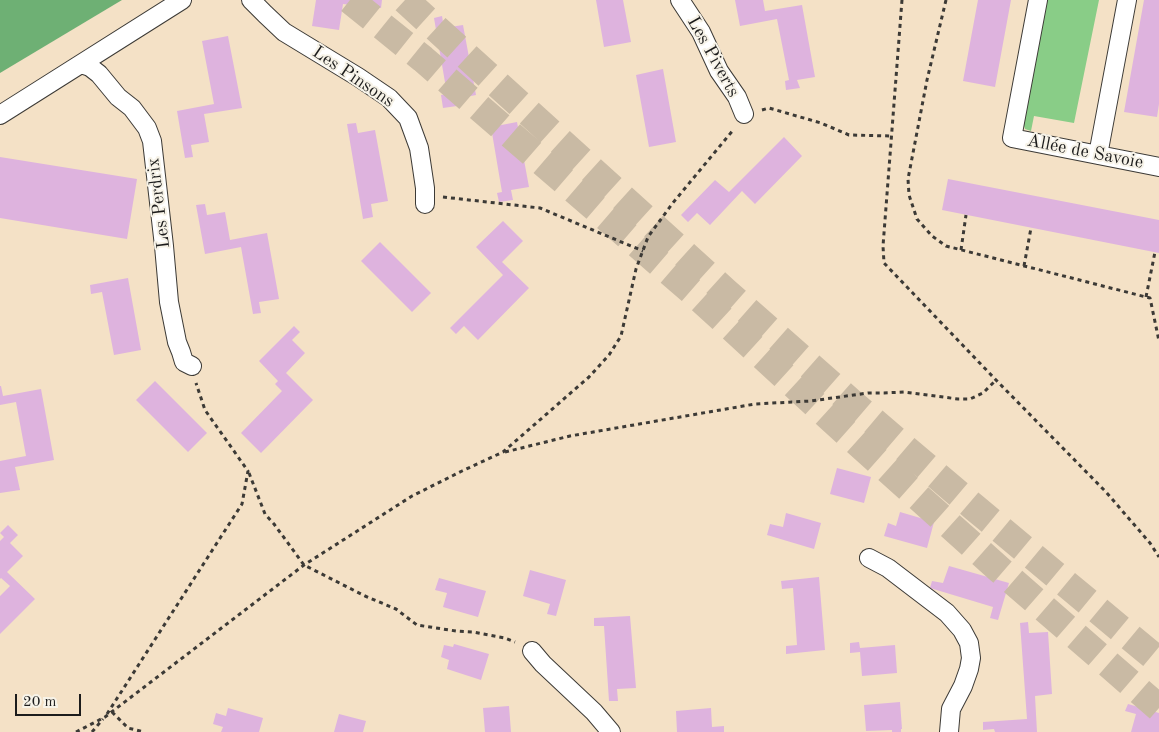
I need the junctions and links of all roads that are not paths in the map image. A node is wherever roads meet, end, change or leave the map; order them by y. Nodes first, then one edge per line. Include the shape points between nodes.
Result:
1 (182, 0) edge
2 (251, 0) edge
3 (680, 0) edge
4 (1038, 0) edge
5 (1127, 0) edge
6 (82, 64) junction
7 (744, 114) road end
8 (0, 115) edge
9 (1098, 155) junction
10 (1159, 167) edge
11 (425, 199) road end
12 (192, 366) road end
13 (869, 558) dead end
14 (532, 652) road end
15 (611, 732) edge
16 (949, 732) edge

1 - 6 street
2 - 11 street, Les Pinsons via 284,32 358,77 388,98 408,118 419,148
3 - 7 street, Les Piverts
4 - 9 street, Allée de Savoie via 1012,138
5 - 9 street
6 - 8 street
6 - 12 street, Les Perdrix via 100,74 118,97 132,108 152,141 169,302 184,362
9 - 10 street, Allée de Savoie
13 - 16 street via 888,568 947,613 969,643 969,669 951,709
14 - 15 street

